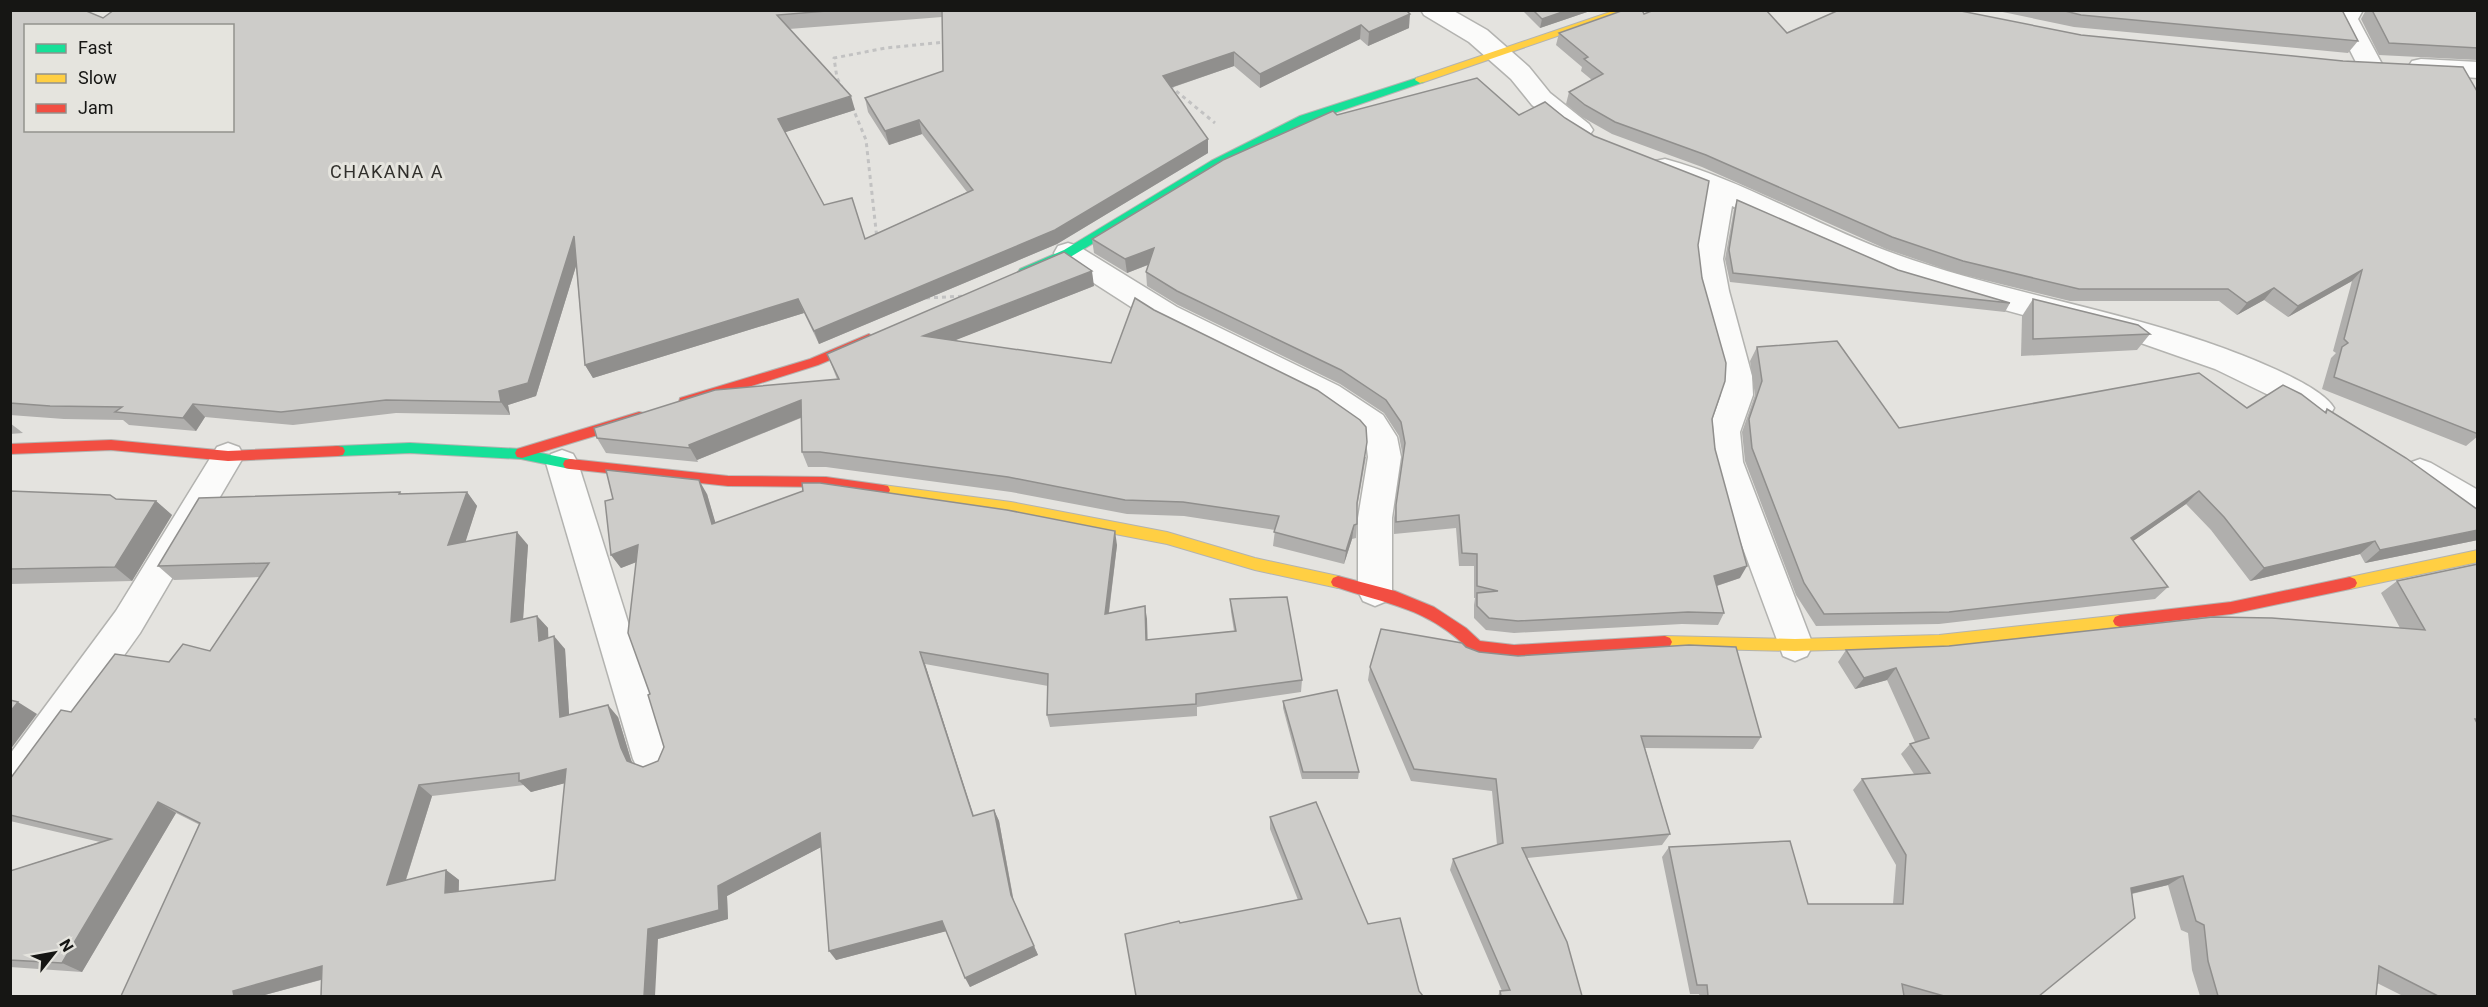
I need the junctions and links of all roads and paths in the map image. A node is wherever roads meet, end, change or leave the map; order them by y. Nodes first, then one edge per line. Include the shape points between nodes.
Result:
1 (1433, 10) edge
2 (1628, 10) edge
3 (2351, 10) edge
4 (954, 41) edge
5 (1497, 53) junction
6 (2471, 76) edge
7 (1168, 83) edge
8 (847, 96) edge
9 (852, 105) edge
10 (1601, 142) edge
11 (1249, 147) junction
12 (1638, 156) edge
13 (1721, 189) junction
14 (878, 244) edge
15 (1068, 253) junction
16 (973, 295) joint
17 (926, 297) edge
18 (878, 335) edge
19 (2342, 423) edge
20 (11, 449) edge
21 (521, 454) junction
22 (228, 456) junction
23 (2399, 459) edge
24 (562, 463) junction
25 (2478, 507) edge
26 (2478, 556) edge
27 (1375, 591) junction
28 (1795, 645) junction
29 (652, 759) dead end
30 (10, 785) edge

1 - 5 street via 1470,31
2 - 5 street
3 - 6 street via 2346,19 2358,64
4 - 8 path via 834,58 837,78
5 - 10 street via 1564,119
5 - 11 street via 1304,119
7 - 11 path
9 - 14 path via 866,140
11 - 15 street
12 - 13 street
13 - 19 street via 1875,258 1939,280 2142,332 2226,361 2294,393
13 - 28 street via 1709,259 1737,375 1737,395 1724,432 1727,462
15 - 16 street
15 - 27 street via 1200,333 1338,401 1365,418 1381,435 1384,469 1375,516
16 - 17 path
18 - 21 street via 814,362
20 - 22 street via 111,445
21 - 22 street via 410,448
21 - 24 street
22 - 30 street via 128,622
23 - 25 street
24 - 27 street via 728,481 826,482 1011,508 1167,538 1255,564
24 - 29 street
26 - 28 street via 2231,608 1939,641
27 - 28 street via 1419,604 1461,630 1476,647 1514,651 1682,641

